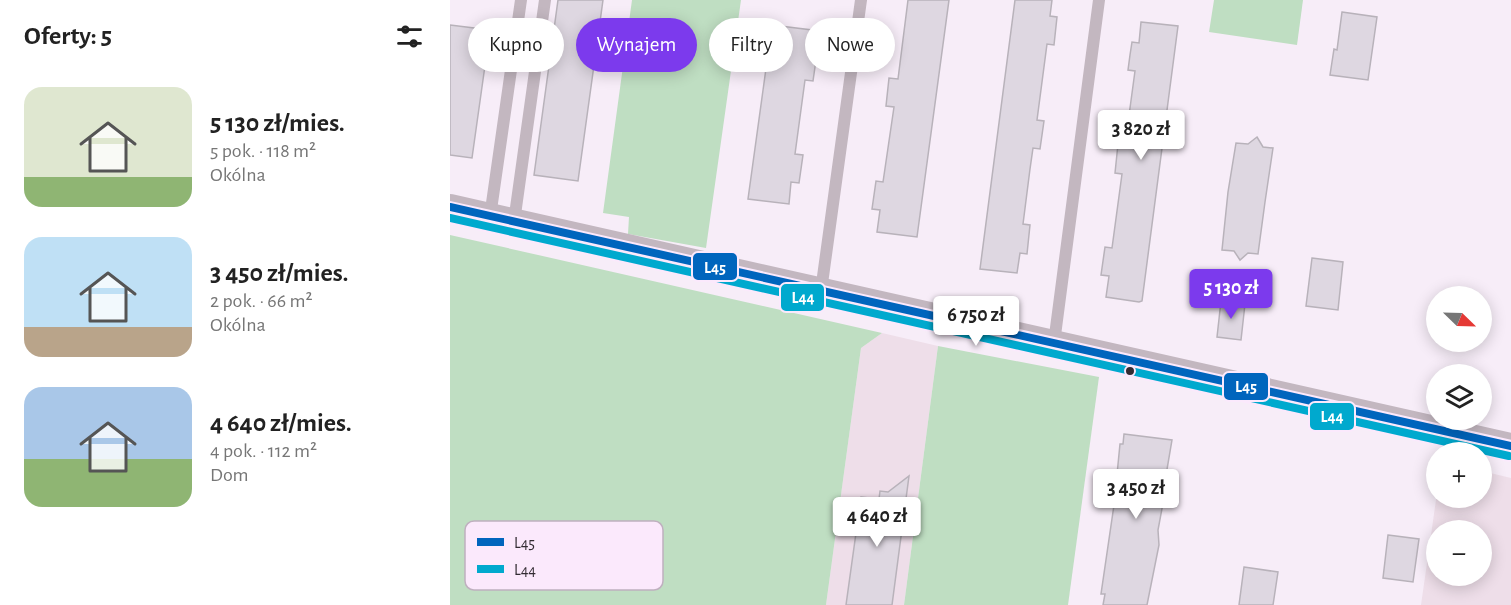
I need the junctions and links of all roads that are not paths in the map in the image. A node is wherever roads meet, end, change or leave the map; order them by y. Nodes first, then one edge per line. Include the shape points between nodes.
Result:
1 (521, 0) edge
2 (545, 0) edge
3 (861, 0) edge
4 (1099, 0) edge
5 (450, 207) edge
6 (502, 219) junction
7 (821, 291) junction
8 (1054, 343) junction
9 (1511, 446) edge

1 - 6 lane
2 - 6 lane
3 - 7 lane
4 - 8 lane
5 - 6 street
6 - 7 street
7 - 8 street
8 - 9 street

